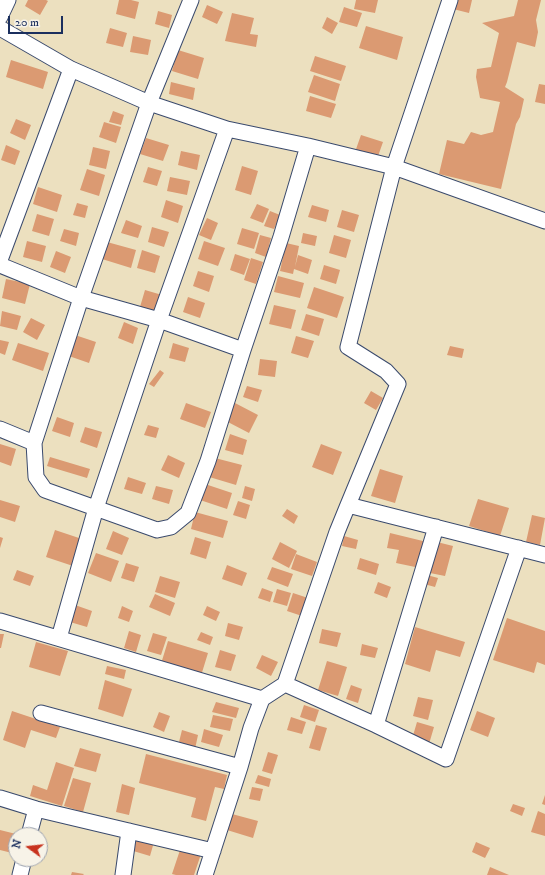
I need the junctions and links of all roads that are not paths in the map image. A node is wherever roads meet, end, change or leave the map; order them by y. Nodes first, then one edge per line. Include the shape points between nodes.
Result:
1 (8, 0) edge
2 (191, 0) edge
3 (450, 0) edge
4 (0, 17) edge
5 (0, 28) edge
6 (72, 69) junction
7 (150, 103) junction
8 (227, 129) junction
9 (308, 146) junction
10 (394, 167) junction
11 (545, 221) edge
12 (0, 260) edge
13 (0, 265) edge
14 (81, 298) junction
15 (159, 320) junction
16 (243, 350) junction
17 (0, 429) edge
18 (34, 443) junction
19 (348, 505) junction
20 (96, 508) junction
21 (436, 527) junction
22 (519, 548) junction
23 (545, 555) edge
24 (0, 621) edge
25 (59, 638) junction
26 (285, 684) junction
27 (262, 699) junction
28 (41, 713) dead end
29 (376, 725) junction
30 (240, 767) junction
31 (0, 798) edge
32 (36, 809) junction
33 (31, 827) edge
34 (129, 831) junction
35 (213, 851) junction
36 (123, 875) edge
37 (205, 875) edge

1 - 4 street
2 - 7 street
3 - 10 street
5 - 6 street
6 - 7 street
6 - 12 street
7 - 8 street
7 - 14 street
8 - 9 street
8 - 15 street
9 - 10 street
9 - 16 street
10 - 11 street
10 - 19 street via 348,347 386,371 398,384
13 - 14 street
14 - 15 street
14 - 18 street
15 - 16 street
15 - 20 street
16 - 20 street via 208,461 188,513 171,527 157,530
17 - 18 street
18 - 20 street via 36,477 45,490
19 - 21 street
19 - 26 street
20 - 25 street
21 - 22 street
21 - 29 street
22 - 23 street
22 - 29 street via 446,759
24 - 25 street
25 - 27 street
26 - 27 street
26 - 29 street
27 - 30 street
28 - 30 street
30 - 35 street
31 - 32 street
32 - 33 street
32 - 34 street
34 - 35 street
34 - 36 street
35 - 37 street

